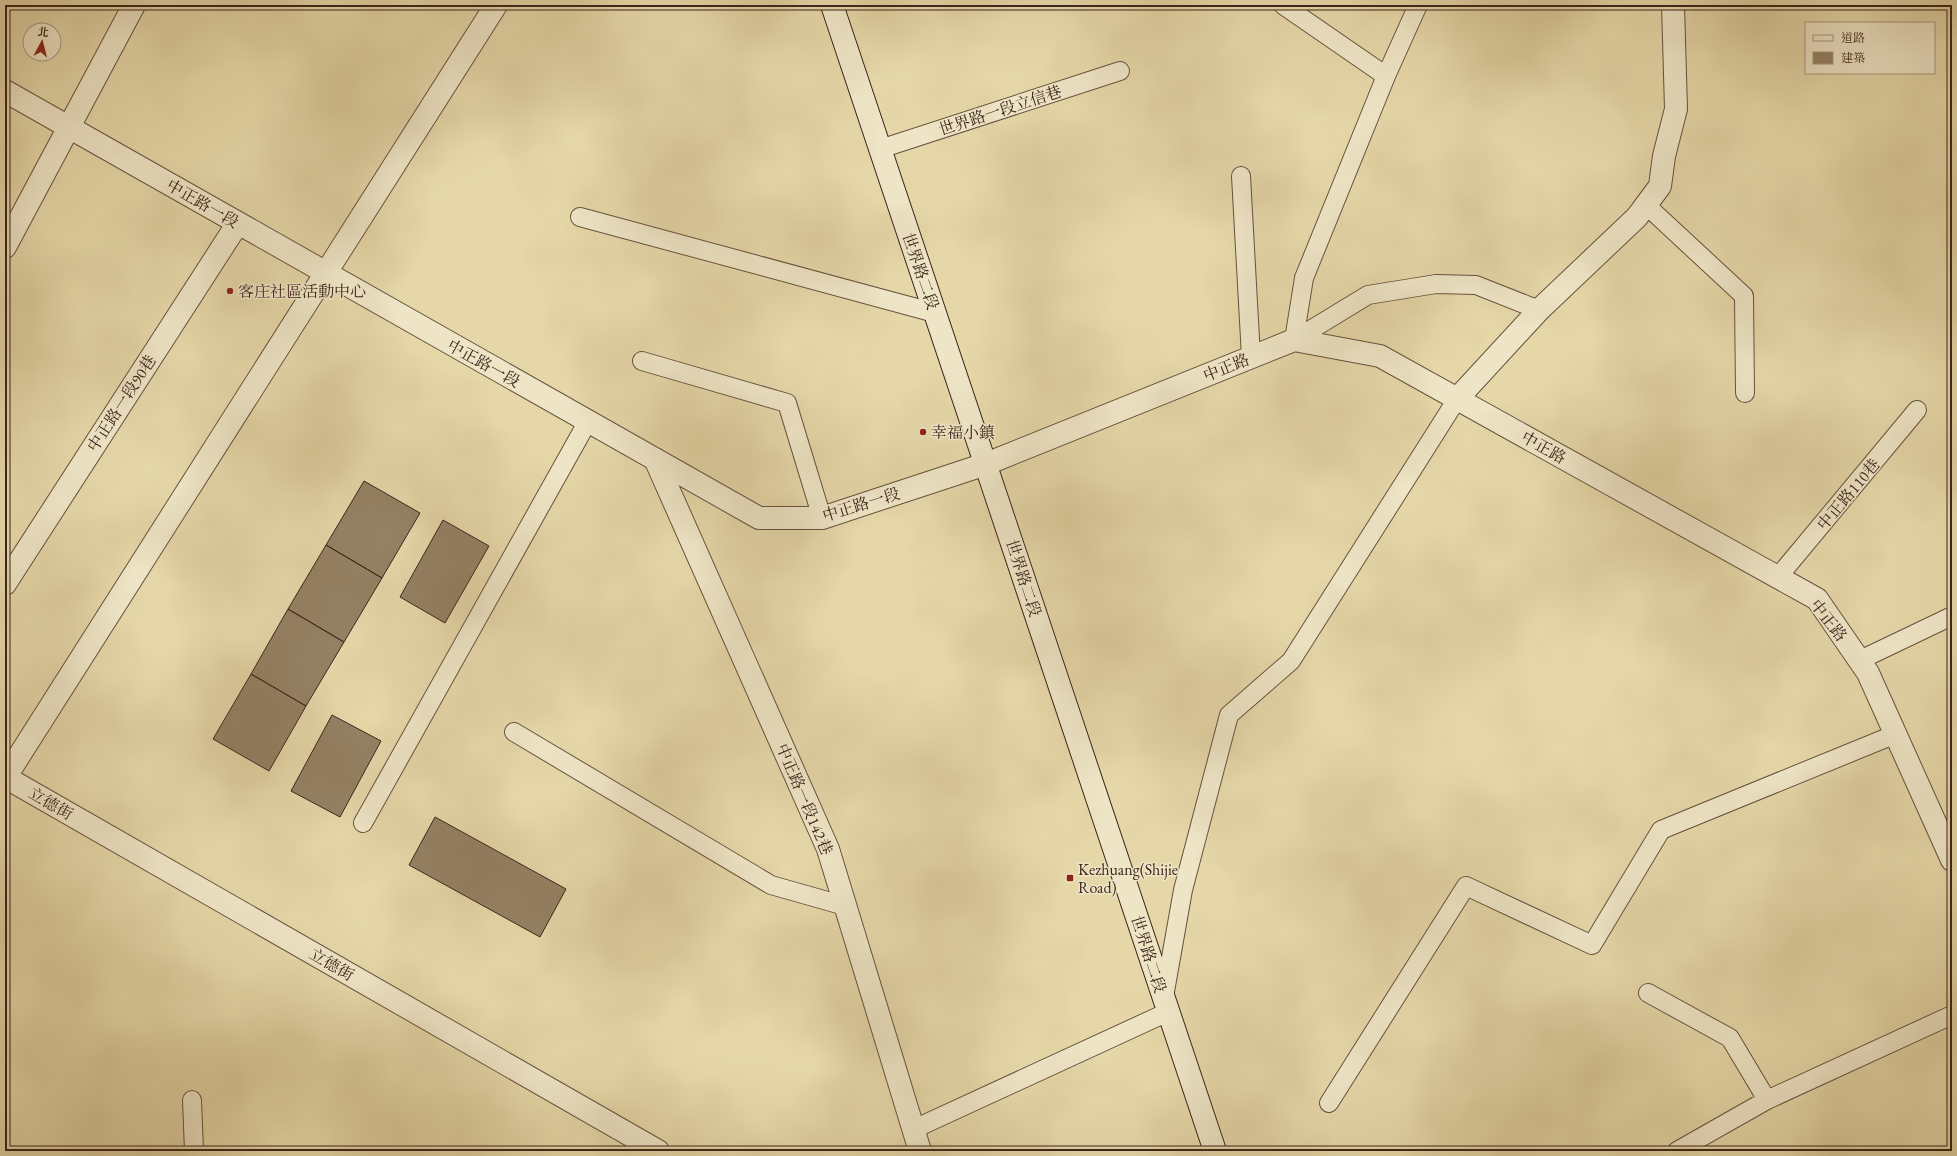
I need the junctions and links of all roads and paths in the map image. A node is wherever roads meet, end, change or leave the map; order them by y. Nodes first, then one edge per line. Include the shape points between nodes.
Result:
1 (134, 5) edge
2 (496, 5) edge
3 (832, 5) edge
4 (1282, 5) edge
5 (1418, 5) edge
6 (1674, 5) edge
7 (1120, 71) dead end
8 (1386, 76) junction
9 (5, 91) edge
10 (69, 127) junction
11 (880, 149) junction
12 (1241, 176) dead end
13 (1646, 204) junction
14 (580, 218) dead end
15 (238, 223) junction
16 (5, 247) edge
17 (326, 273) junction
18 (1540, 310) junction
19 (935, 313) junction
20 (1294, 340) junction
21 (1251, 357) junction
22 (642, 361) dead end
23 (1745, 394) dead end
24 (1457, 399) junction
25 (1918, 410) dead end
26 (588, 421) junction
27 (655, 460) junction
28 (986, 464) junction
29 (822, 518) junction
30 (1778, 577) junction
31 (5, 584) edge
32 (1952, 616) edge
33 (1860, 660) junction
34 (514, 732) dead end
35 (1896, 734) junction
36 (5, 777) edge
37 (363, 823) dead end
38 (1952, 860) edge
39 (845, 906) junction
40 (1648, 994) dead end
41 (1166, 1005) junction
42 (1952, 1015) edge
43 (192, 1100) dead end
44 (1767, 1100) junction
45 (1329, 1103) dead end
46 (914, 1129) junction
47 (194, 1151) edge
48 (658, 1151) edge
49 (920, 1151) edge
50 (1215, 1151) edge
51 (1678, 1151) edge

1 - 10 street
2 - 17 street
3 - 11 street, 世界路二段
4 - 8 lane
5 - 8 lane
6 - 13 street via 1676,109 1664,156 1660,186
7 - 11 lane, 世界路一段立信巷
8 - 20 lane via 1304,278
9 - 10 street, 中正路一段
10 - 15 street, 中正路一段
10 - 16 street
11 - 19 street, 世界路二段
12 - 21 lane
13 - 18 street via 1637,217
13 - 23 lane via 1744,296
14 - 19 lane
15 - 17 street, 中正路一段
15 - 31 street, 中正路一段90巷
17 - 26 street, 中正路一段
17 - 36 street
18 - 20 lane via 1476,285 1436,284 1368,295
18 - 24 street
19 - 28 street, 世界路二段
20 - 21 street, 中正路
20 - 24 street, 中正路 via 1380,356
21 - 28 street, 中正路
22 - 29 lane via 787,403
24 - 30 street, 中正路
24 - 41 lane via 1290,661 1229,715 1183,890
25 - 30 lane, 中正路110巷
26 - 27 street, 中正路一段
26 - 37 lane
27 - 29 street, 中正路一段 via 759,518
27 - 39 street, 中正路一段142巷 via 828,849
28 - 29 street, 中正路一段
28 - 41 street, 世界路二段
30 - 33 street, 中正路 via 1817,599
32 - 33 lane
33 - 35 street, 中正路
34 - 39 lane via 771,885
35 - 38 street, 中正路
35 - 45 lane via 1661,830 1592,945 1466,886
36 - 48 street, 立德街
39 - 46 street, 中正路一段142巷
40 - 44 lane via 1730,1038
41 - 46 lane
41 - 50 street, 世界路二段
42 - 44 lane
43 - 47 lane
44 - 51 lane
46 - 49 street, 中正路一段142巷

